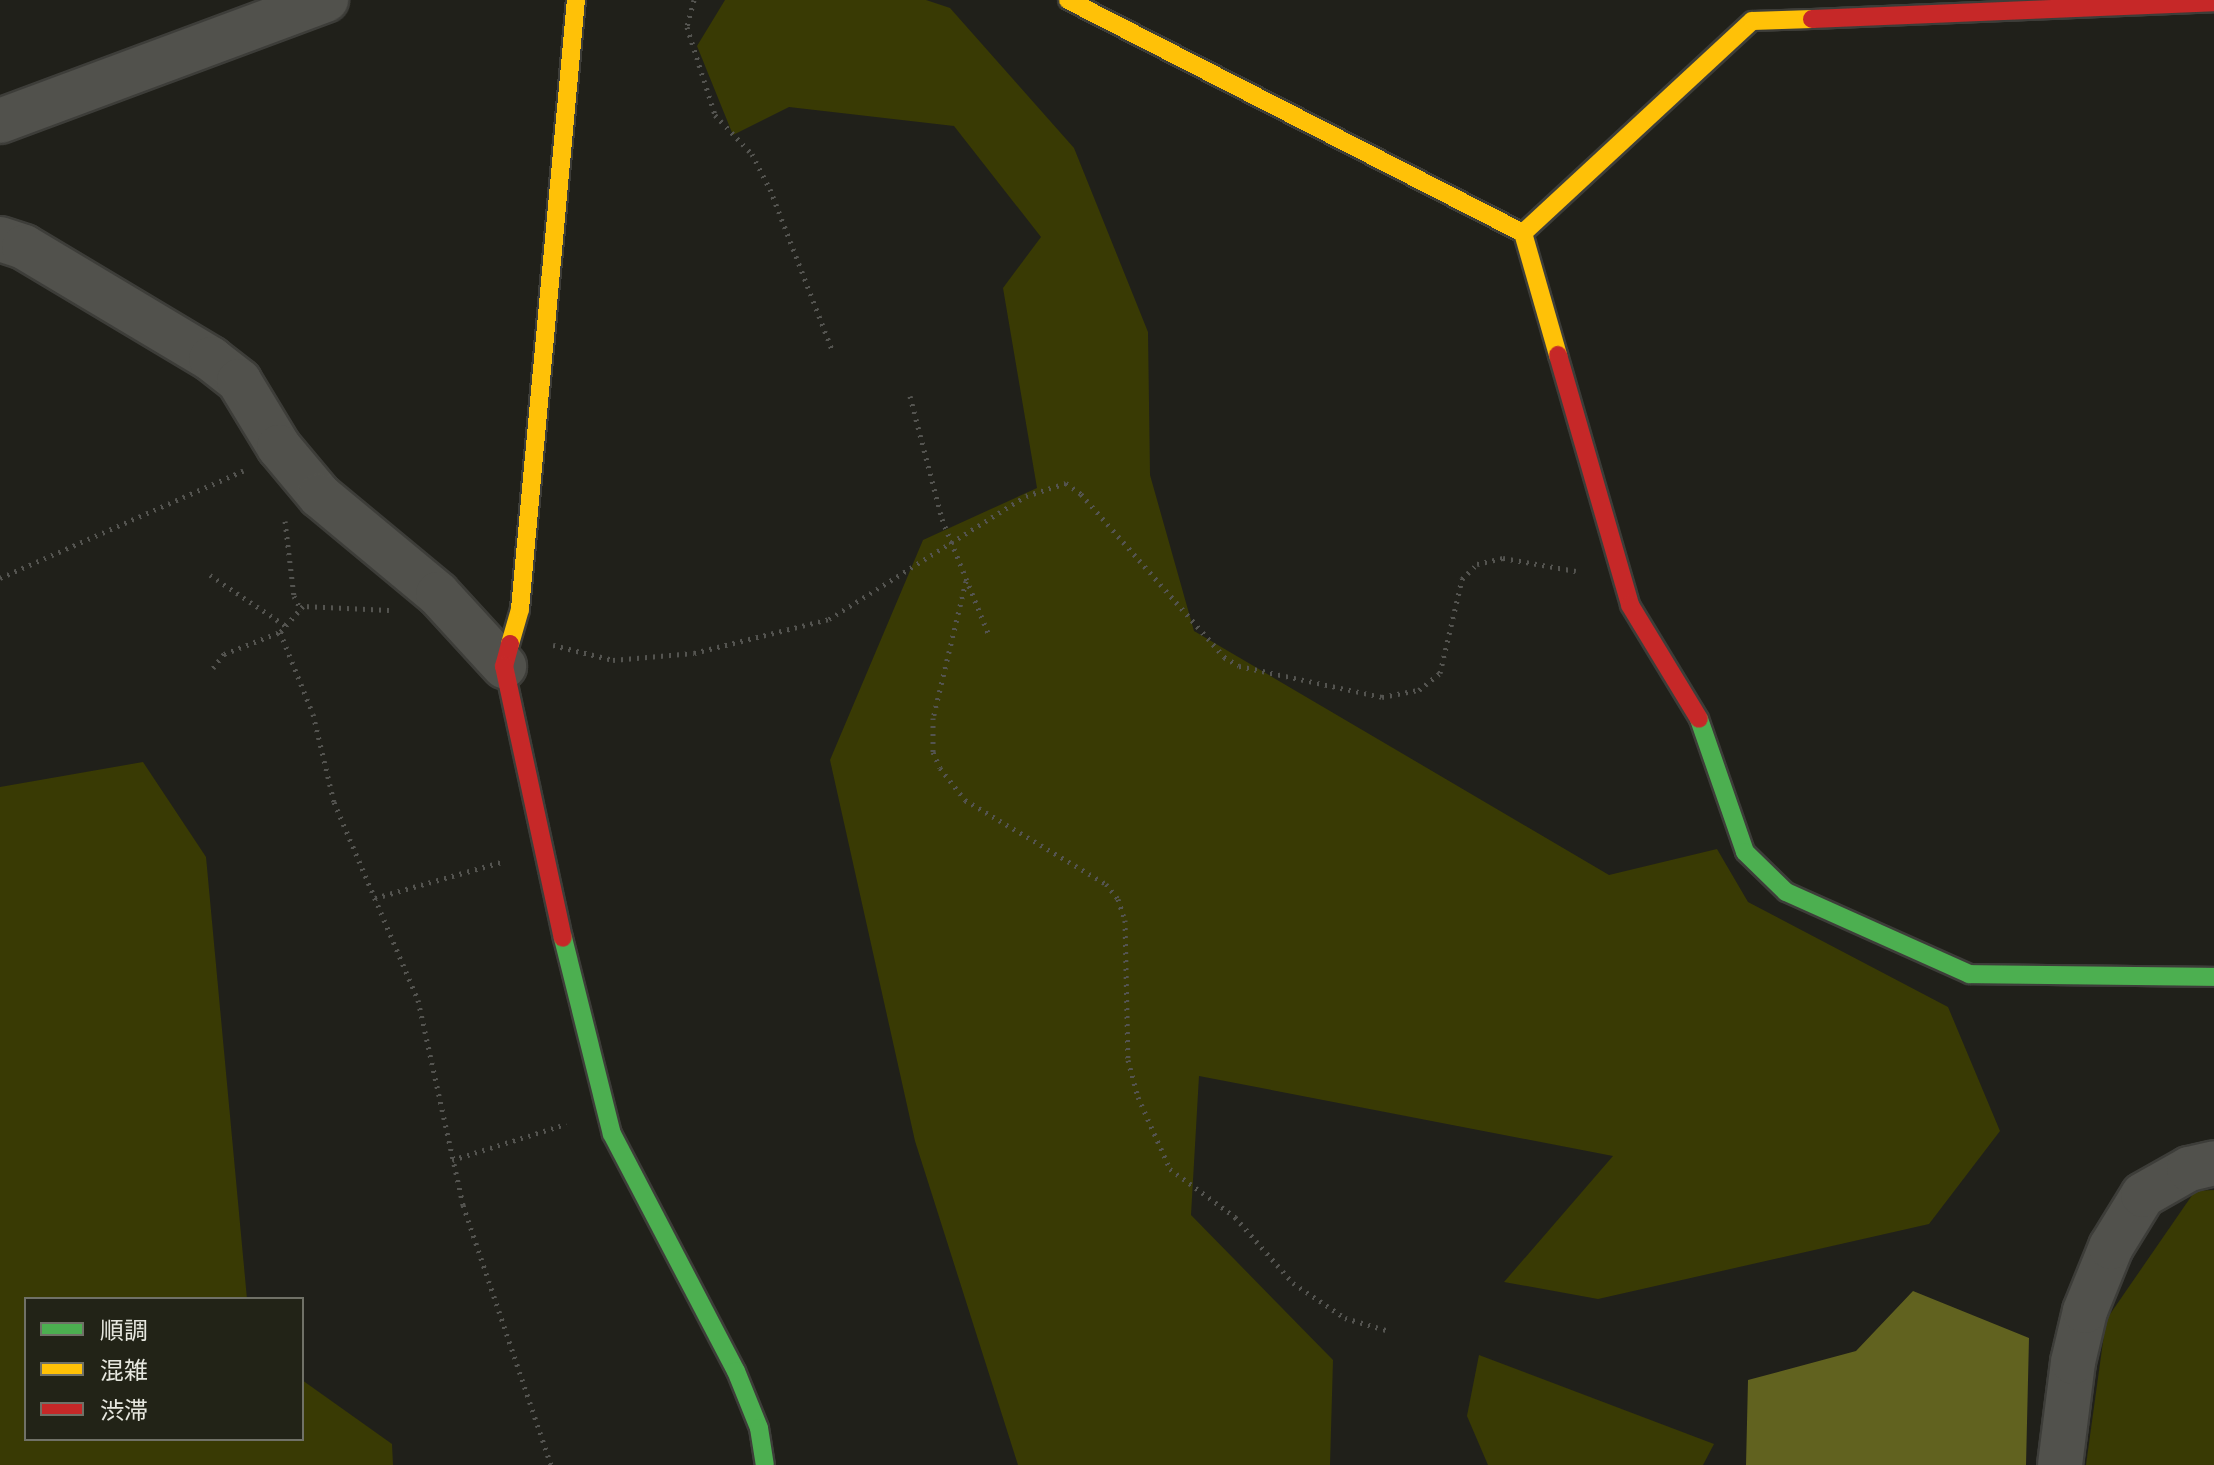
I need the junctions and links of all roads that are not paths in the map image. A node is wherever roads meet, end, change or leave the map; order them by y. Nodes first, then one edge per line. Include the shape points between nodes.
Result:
1 (326, 0) edge
2 (576, 0) edge
3 (1068, 0) edge
4 (2214, 2) edge
5 (0, 121) edge
6 (1523, 233) junction
7 (0, 239) edge
8 (508, 651) junction
9 (2214, 977) edge
10 (2214, 1163) edge
11 (765, 1465) edge
12 (2060, 1465) edge

1 - 5 street
2 - 8 street via 520,609
3 - 6 street
4 - 6 street via 1752,21
6 - 9 street via 1630,605 1706,731 1745,852 1786,892 1969,974
7 - 8 street via 24,247 239,381 284,453 342,517
8 - 11 street via 543,850 605,1112 672,1257 736,1371 759,1428
10 - 12 street via 2189,1169 2143,1195 2111,1247 2085,1311 2073,1362

